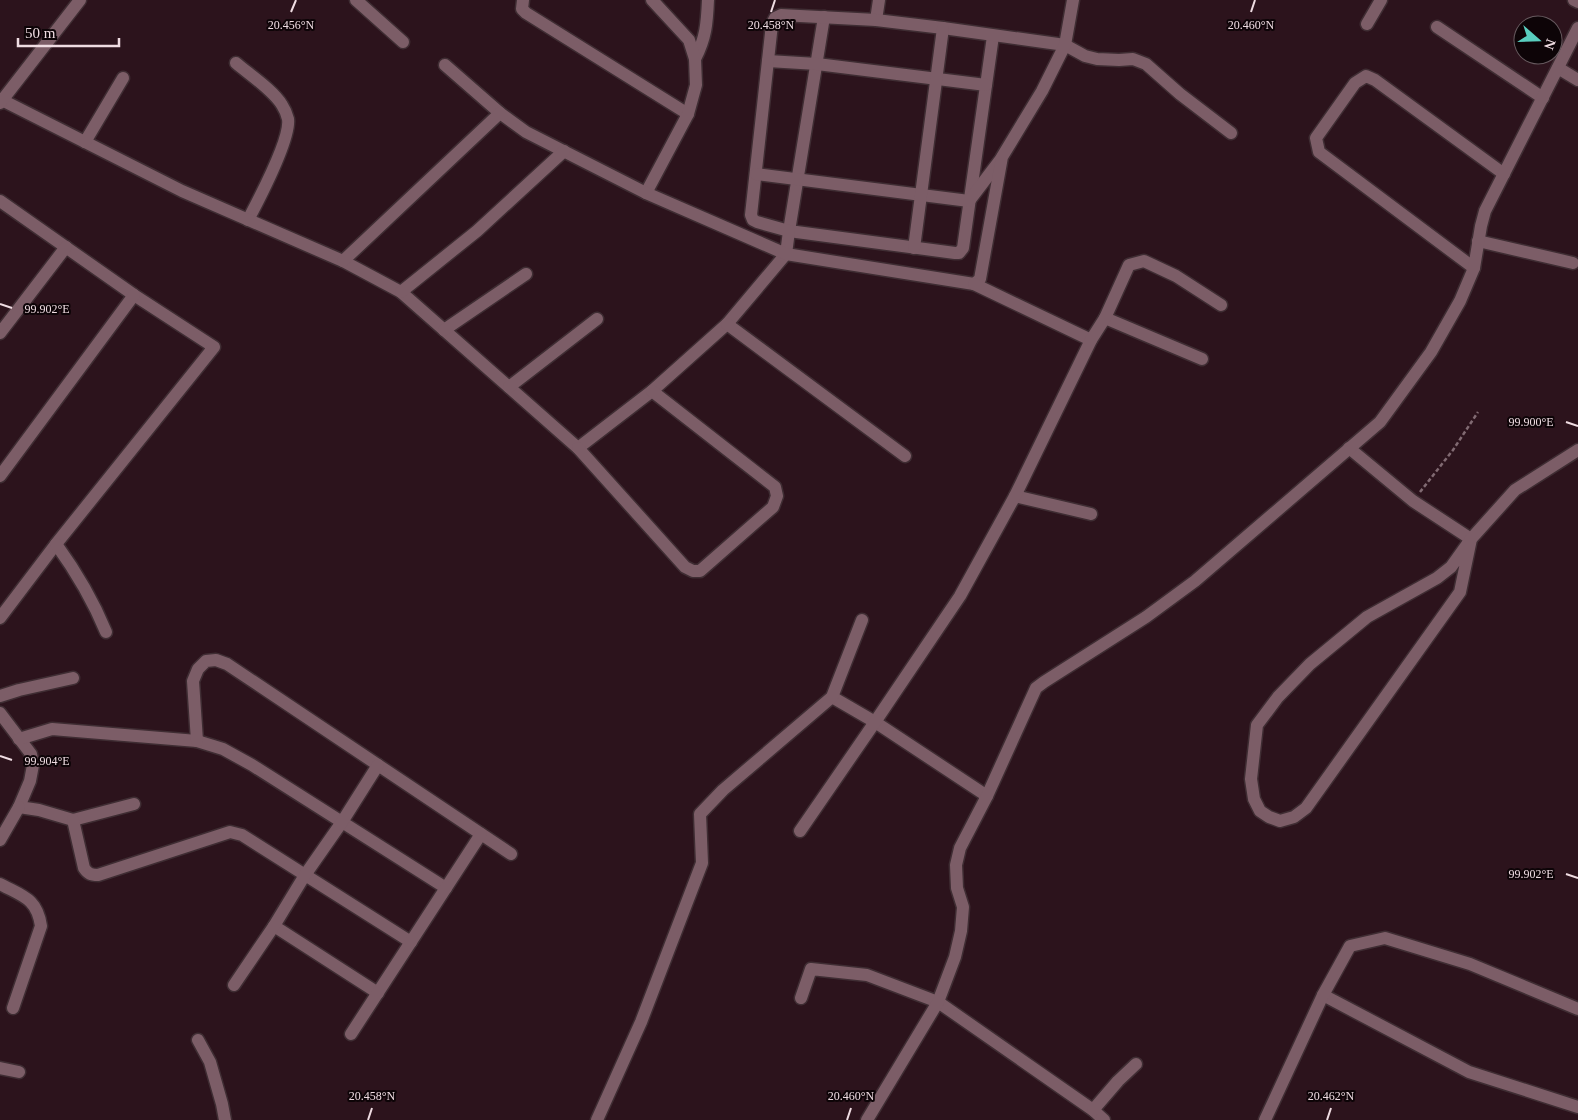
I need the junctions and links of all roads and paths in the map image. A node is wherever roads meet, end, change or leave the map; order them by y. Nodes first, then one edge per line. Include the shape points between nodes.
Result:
1 (80, 0) edge
2 (356, 0) edge
3 (523, 0) edge
4 (652, 0) edge
5 (708, 0) edge
6 (879, 0) edge
7 (1073, 0) edge
8 (1381, 0) edge
9 (1574, 0) edge
10 (1578, 2) edge
11 (824, 17) junction
12 (876, 20) junction
13 (1367, 24) dead end
14 (1437, 27) dead end
15 (943, 28) junction
16 (1578, 28) edge
17 (993, 36) junction
18 (402, 42) dead end
19 (1065, 46) junction
20 (695, 59) junction
21 (768, 61) junction
22 (236, 63) dead end
23 (817, 64) junction
24 (445, 66) dead end
25 (1558, 68) junction
26 (123, 78) dead end
27 (936, 80) junction
28 (1578, 80) edge
29 (986, 84) junction
30 (1543, 98) junction
31 (1, 101) edge
32 (500, 113) junction
33 (688, 114) junction
34 (1230, 132) dead end
35 (86, 142) junction
36 (564, 151) junction
37 (1002, 158) junction
38 (756, 174) junction
39 (1504, 174) junction
40 (798, 179) junction
41 (646, 193) junction
42 (921, 195) junction
43 (0, 201) edge
44 (969, 201) junction
45 (248, 220) junction
46 (790, 231) junction
47 (1478, 241) junction
48 (66, 247) junction
49 (914, 248) junction
50 (786, 254) junction
51 (343, 262) junction
52 (1573, 263) dead end
53 (1474, 268) junction
54 (526, 274) dead end
55 (974, 284) junction
56 (400, 292) junction
57 (134, 295) junction
58 (1221, 305) dead end
59 (1105, 318) junction
60 (597, 319) dead end
61 (727, 324) junction
62 (444, 330) junction
63 (0, 334) edge
64 (1091, 340) junction
65 (1202, 359) dead end
66 (509, 387) junction
67 (652, 391) junction
68 (1478, 412) dead end
69 (578, 448) junction
70 (1349, 448) junction
71 (1578, 450) edge
72 (905, 456) dead end
73 (0, 476) edge
74 (1015, 496) junction
75 (1413, 501) junction
76 (1091, 514) dead end
77 (1471, 540) junction
78 (56, 544) junction
79 (2, 613) edge
80 (862, 620) dead end
81 (106, 632) dead end
82 (73, 678) dead end
83 (0, 696) edge
84 (832, 697) junction
85 (0, 713) edge
86 (875, 722) junction
87 (19, 739) junction
88 (197, 741) junction
89 (378, 765) junction
90 (987, 796) junction
91 (134, 804) dead end
92 (19, 807) junction
93 (73, 820) junction
94 (342, 822) junction
95 (800, 831) dead end
96 (481, 834) junction
97 (0, 840) edge
98 (511, 854) dead end
99 (305, 875) junction
100 (0, 884) edge
101 (446, 888) junction
102 (274, 926) junction
103 (411, 942) junction
104 (234, 985) dead end
105 (378, 992) junction
106 (1323, 996) junction
107 (800, 998) dead end
108 (938, 1002) junction
109 (13, 1008) dead end
110 (1578, 1009) edge
111 (352, 1034) dead end
112 (198, 1040) dead end
113 (1136, 1064) dead end
114 (0, 1068) edge
115 (19, 1072) dead end
116 (1578, 1107) edge
117 (1093, 1110) junction
118 (225, 1120) edge
119 (597, 1120) edge
120 (867, 1120) edge
121 (1104, 1120) edge
122 (1265, 1120) edge

1 - 31 street
2 - 18 street
3 - 33 street via 522,9 526,13
4 - 20 street via 689,40
5 - 20 street via 706,31
6 - 12 street
7 - 19 street
8 - 13 street
9 - 10 street
11 - 12 street
11 - 21 street via 781,15 775,18
11 - 23 street
12 - 15 street
14 - 30 street
15 - 17 street
15 - 27 street
16 - 25 street
17 - 19 street
17 - 29 street
19 - 34 street via 1085,56 1146,64
19 - 37 street
20 - 33 street via 696,85
21 - 23 street
21 - 38 street
22 - 45 street via 272,93 288,120 268,181
23 - 27 street
23 - 40 street
24 - 32 street
25 - 28 street
25 - 30 street
26 - 35 street
27 - 29 street
27 - 42 street
29 - 44 street
30 - 39 street
31 - 35 street
32 - 36 street via 526,132
32 - 51 street
33 - 41 street
35 - 45 street via 182,191
36 - 41 street
36 - 56 street via 477,231
37 - 44 street
37 - 55 street via 980,279
38 - 40 street
38 - 46 street via 751,218
39 - 47 street via 1485,211
39 - 53 street via 1366,76 1355,83 1316,138 1319,152
40 - 42 street
40 - 46 street
41 - 50 street
42 - 44 street
42 - 49 street
43 - 48 street
44 - 49 street via 960,253
45 - 51 street
46 - 49 street
46 - 50 street
47 - 52 street
47 - 53 street
48 - 57 street
48 - 63 street
50 - 55 street
50 - 61 street
51 - 56 street
53 - 70 street via 1460,301 1431,352 1380,422
54 - 62 street
55 - 64 street
56 - 62 street
57 - 73 street
57 - 78 street via 214,347
58 - 59 street via 1176,276 1144,261 1130,265
59 - 64 street
59 - 65 street
60 - 66 street
61 - 67 street
61 - 72 street
62 - 66 street
64 - 74 street
66 - 69 street
67 - 69 street
67 - 69 street via 775,487 777,496 772,507 700,571 685,567
68 - 75 path
70 - 75 street
70 - 90 street via 1195,581 1146,617 1036,688
71 - 77 street via 1515,490
74 - 76 street
74 - 86 street via 960,596
75 - 77 street
77 - 77 street via 1460,592 1306,808 1294,817 1280,821 1260,811 1254,799 1251,779 1257,725 1278,697 1310,664 1367,617 1451,567
78 - 79 street
78 - 81 street via 79,576
80 - 84 street
82 - 83 street
84 - 86 street
84 - 119 street via 723,790 700,814 702,862 641,1022
85 - 87 street
86 - 90 street
86 - 95 street
87 - 88 street via 52,729
87 - 92 street via 31,754 33,765
88 - 89 street via 193,681 206,661 216,660 227,664
88 - 94 street via 223,749 252,765
89 - 94 street
89 - 96 street
90 - 108 street via 960,848 956,865 957,888 963,907 961,931
91 - 93 street
92 - 93 street
92 - 97 street
93 - 99 street via 84,868 92,875 230,832 242,835
94 - 99 street
94 - 101 street
96 - 98 street
96 - 101 street
99 - 102 street
99 - 103 street
100 - 109 street via 30,901 39,914 41,926
101 - 103 street
102 - 104 street
102 - 105 street
103 - 105 street
105 - 111 street
106 - 110 street via 1350,946 1384,938 1470,964
106 - 116 street via 1469,1072
106 - 122 street
107 - 108 street via 811,969 867,975
108 - 117 street
108 - 120 street
112 - 118 street via 210,1062
113 - 117 street
114 - 115 street
117 - 121 street

